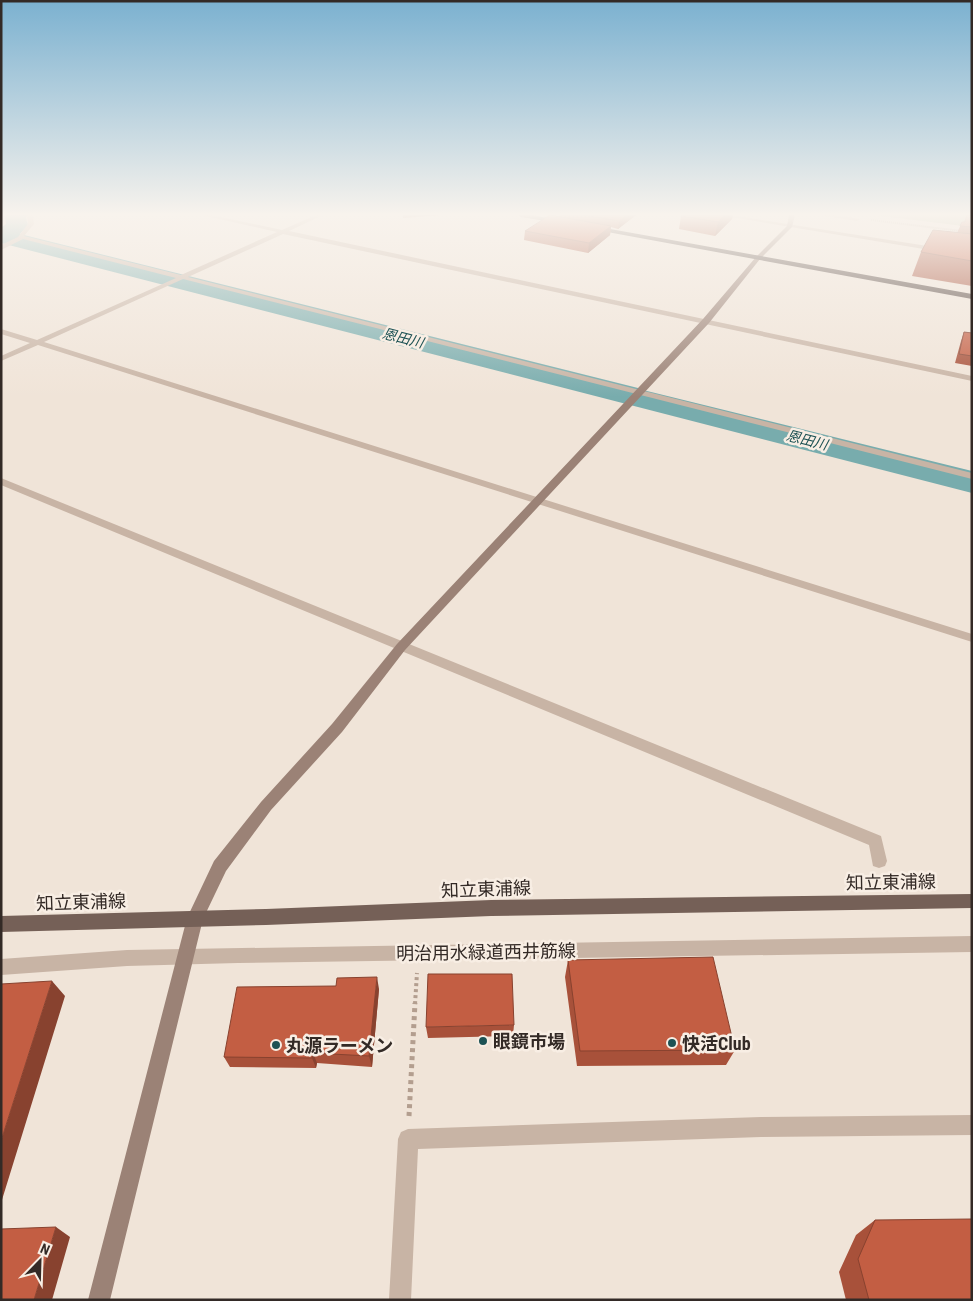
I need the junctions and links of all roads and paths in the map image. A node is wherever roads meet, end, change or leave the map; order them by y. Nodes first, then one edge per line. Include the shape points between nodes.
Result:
1 (171, 276) edge
2 (185, 276) edge
3 (490, 276) edge
4 (743, 276) edge
5 (855, 276) edge
6 (180, 278) junction
7 (972, 297) edge
8 (706, 321) junction
9 (1, 331) edge
10 (37, 342) junction
11 (1, 359) edge
12 (972, 379) edge
13 (639, 393) junction
14 (972, 476) edge
15 (1, 481) edge
16 (538, 500) junction
17 (972, 638) edge
18 (401, 647) junction
19 (879, 861) dead end
20 (972, 901) edge
21 (195, 918) junction
22 (1, 924) edge
23 (972, 944) edge
24 (418, 953) junction
25 (187, 957) junction
26 (1, 967) edge
27 (972, 1125) edge
28 (408, 1139) junction
29 (99, 1300) edge
30 (400, 1300) edge

1 - 6 street
2 - 6 street
3 - 8 street
4 - 8 street
5 - 7 highway
6 - 10 street
6 - 13 street
8 - 12 street
8 - 13 street
9 - 10 street
10 - 11 street
10 - 16 street
13 - 14 street
13 - 16 street
15 - 18 street
16 - 17 street
16 - 18 street
18 - 19 street via 876,841
18 - 21 street via 337,728 266,806 220,866
20 - 21 main road, 知立東浦線 via 491,908
21 - 22 main road, 知立東浦線
21 - 25 street
23 - 24 street, 明治用水緑道西井筋線
24 - 25 street, 明治用水緑道西井筋線
24 - 28 path
25 - 26 street, 明治用水緑道西井筋線
25 - 29 street
27 - 28 street via 761,1127
28 - 30 street

